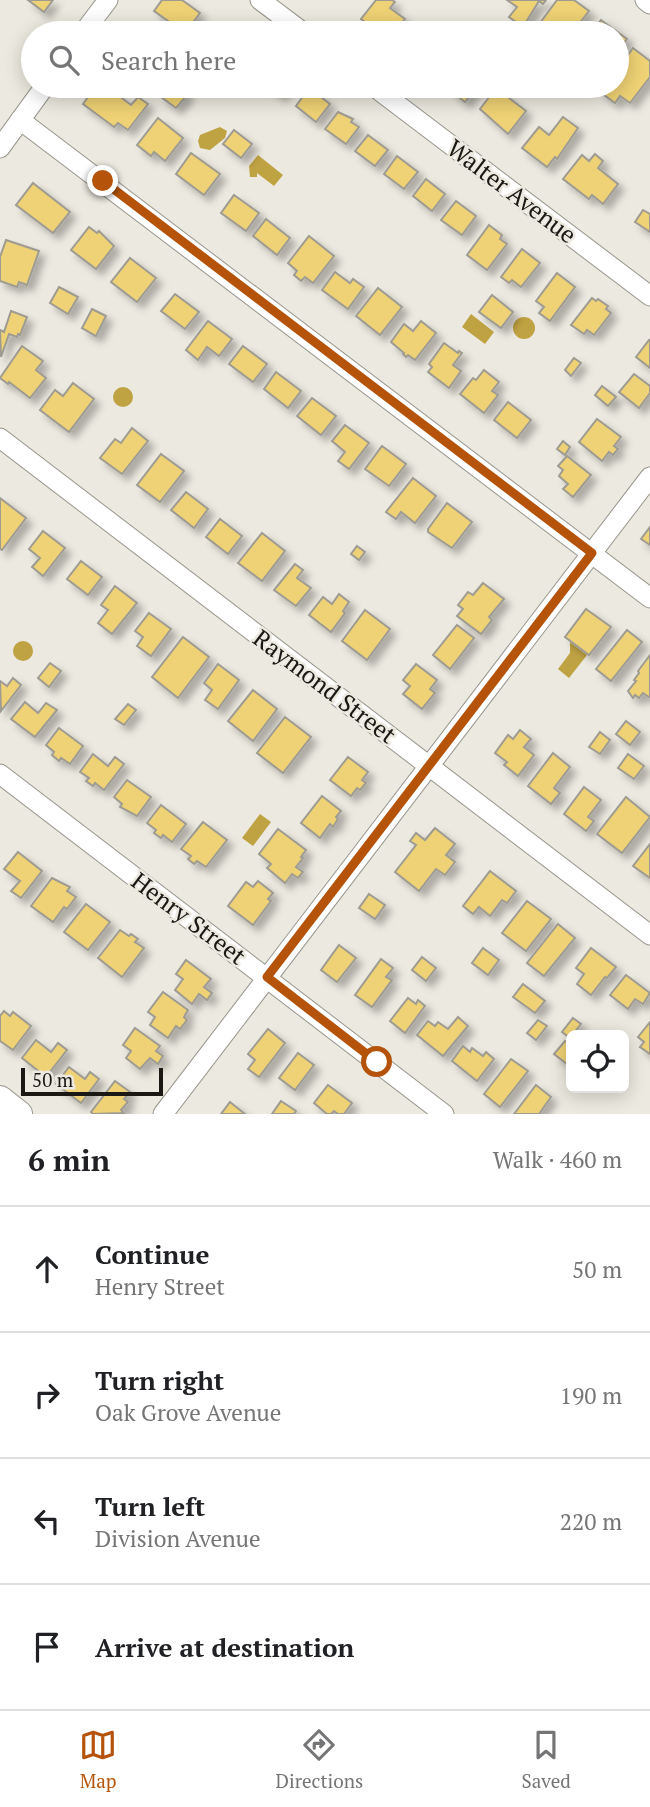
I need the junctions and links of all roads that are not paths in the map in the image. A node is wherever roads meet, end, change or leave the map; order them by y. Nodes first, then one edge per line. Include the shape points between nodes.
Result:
1 (108, 0) edge
2 (260, 0) edge
3 (645, 0) edge
4 (650, 4) edge
5 (92, 21) edge
6 (288, 21) edge
7 (36, 98) edge
8 (389, 98) edge
9 (20, 120) junction
10 (0, 148) edge
11 (650, 296) edge
12 (0, 438) edge
13 (650, 477) edge
14 (592, 553) junction
15 (650, 598) edge
16 (429, 765) junction
17 (0, 774) edge
18 (650, 934) edge
19 (267, 977) junction
20 (0, 1099) edge
21 (19, 1114) edge
22 (163, 1114) edge
23 (444, 1114) edge

1 - 5 street
2 - 6 street
3 - 4 street
7 - 9 street
8 - 11 street, Walter Avenue
9 - 10 street
9 - 14 street
12 - 16 street, Raymond Street
13 - 14 street
14 - 15 street
14 - 16 street
16 - 18 street, Raymond Street
16 - 19 street
17 - 19 street, Henry Street
19 - 22 street
19 - 23 street, Henry Street
20 - 21 street

